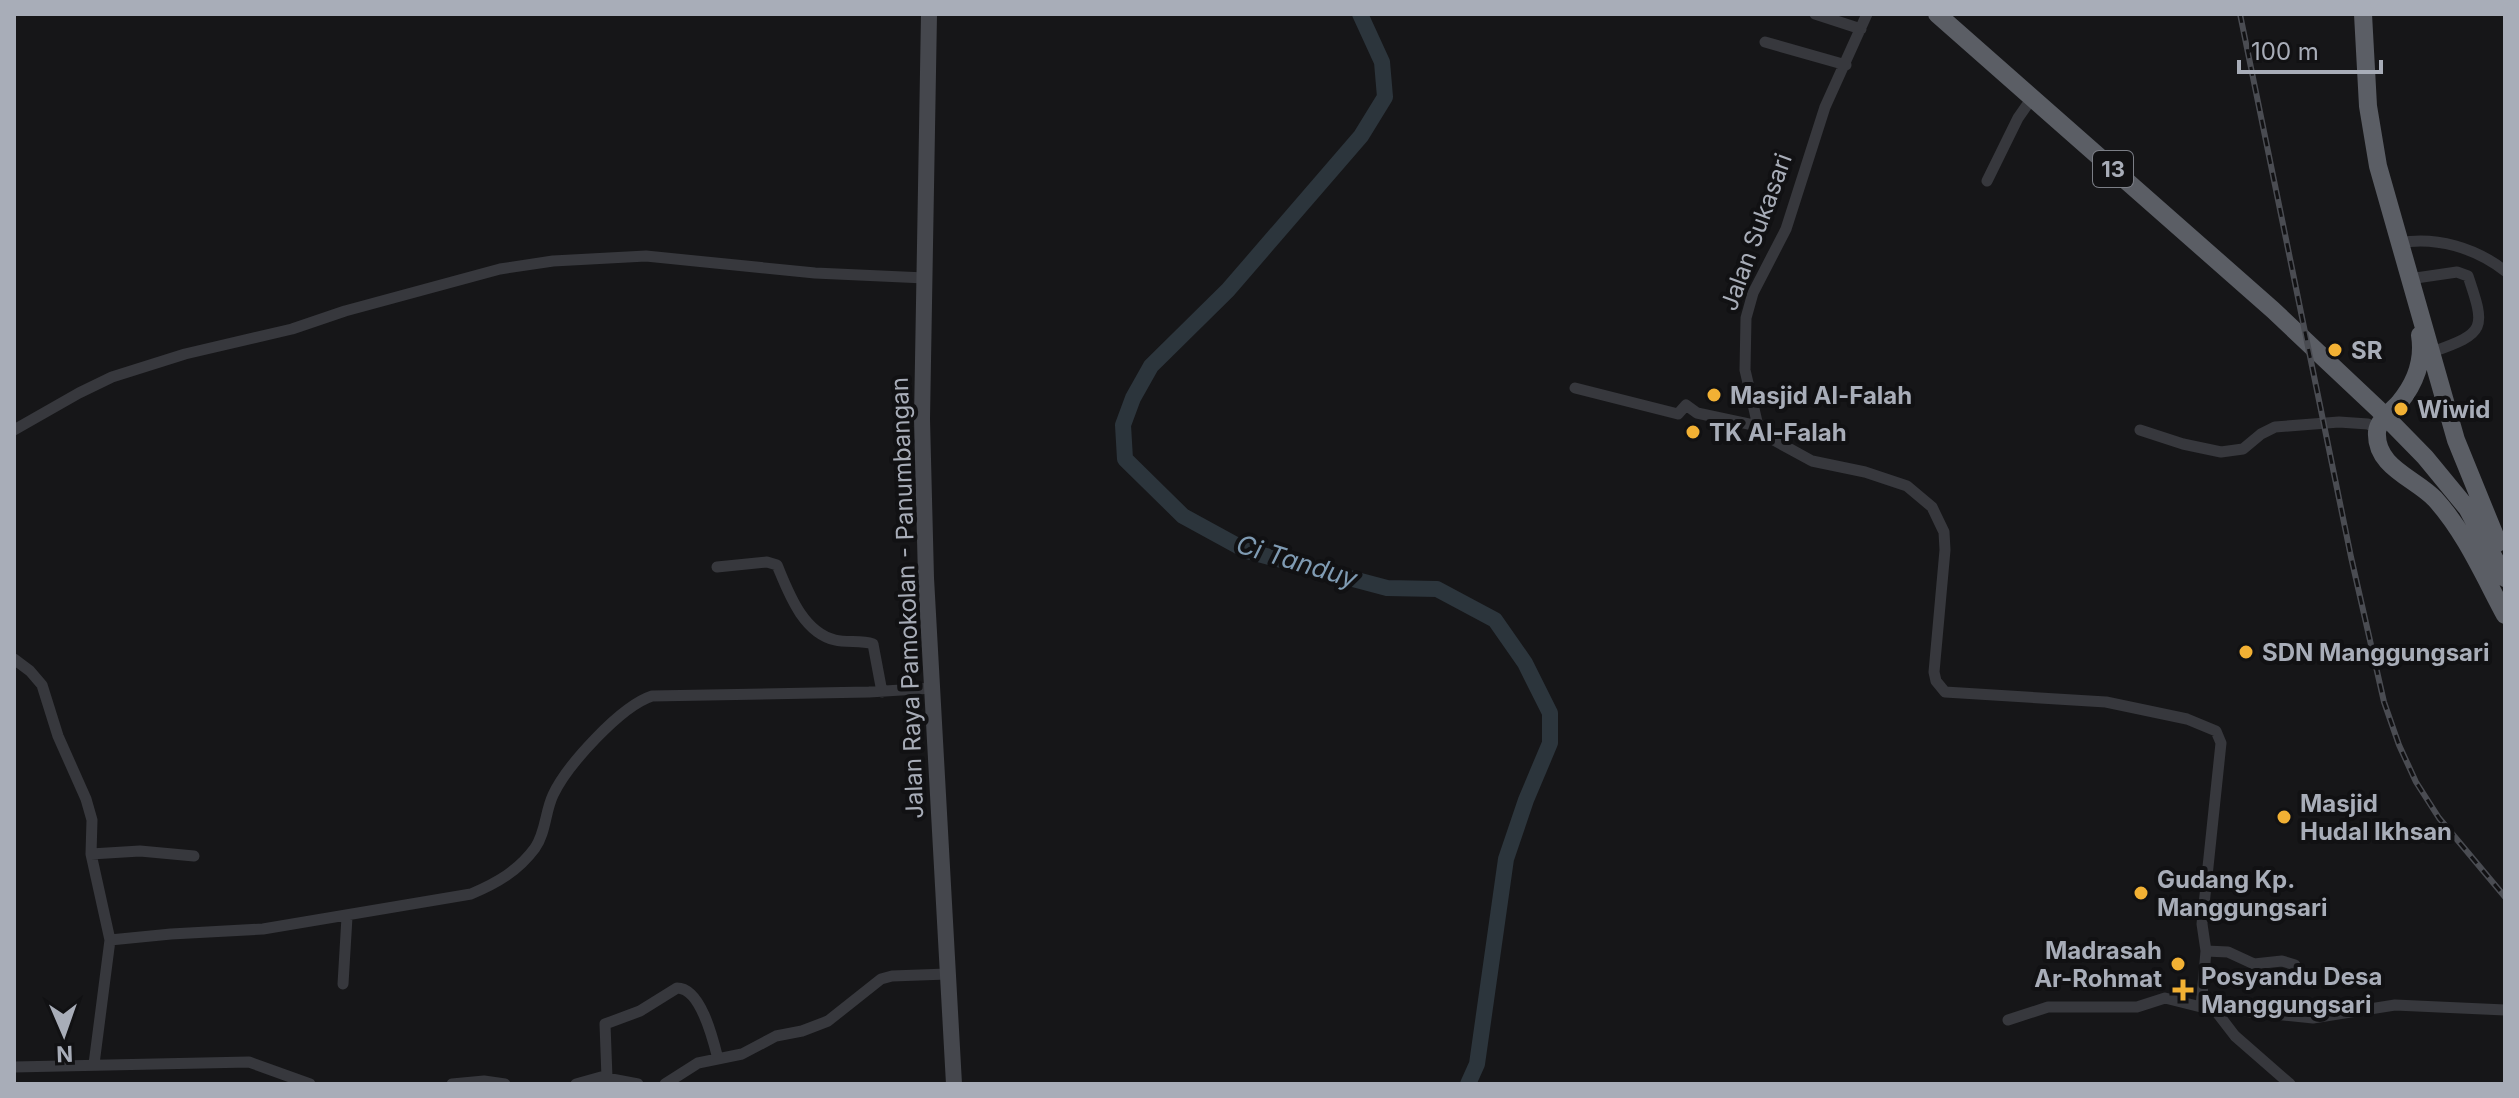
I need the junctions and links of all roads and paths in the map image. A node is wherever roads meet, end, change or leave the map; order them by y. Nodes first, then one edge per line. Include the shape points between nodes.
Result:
1 (929, 14) edge
2 (1815, 14) edge
3 (1867, 14) edge
4 (1937, 14) edge
5 (2363, 14) edge
6 (1861, 29) junction
7 (1765, 42) dead end
8 (1846, 65) junction
9 (2032, 98) junction
10 (1987, 181) dead end
11 (2399, 243) junction
12 (2505, 271) edge
13 (925, 278) junction
14 (2411, 284) junction
15 (2432, 352) junction
16 (1575, 388) dead end
17 (1758, 426) junction
18 (2377, 429) junction
19 (14, 430) edge
20 (2140, 430) dead end
21 (2505, 557) edge
22 (717, 567) dead end
23 (2505, 578) edge
24 (2505, 615) edge
25 (14, 659) edge
26 (933, 688) junction
27 (882, 692) junction
28 (91, 854) junction
29 (194, 856) dead end
30 (347, 917) junction
31 (110, 940) junction
32 (2206, 951) junction
33 (2295, 965) dead end
34 (947, 974) junction
35 (343, 984) dead end
36 (2201, 1007) junction
37 (2215, 1010) junction
38 (2505, 1010) edge
39 (2008, 1020) dead end
40 (718, 1059) junction
41 (94, 1064) junction
42 (14, 1067) edge
43 (607, 1078) junction
44 (310, 1084) edge
45 (452, 1084) edge
46 (505, 1084) edge
47 (576, 1084) edge
48 (638, 1084) edge
49 (665, 1084) edge
50 (954, 1084) edge
51 (2290, 1084) edge

1 - 13 main road, Jalan Raya Pamokolan - Panumbangan
2 - 6 street
3 - 6 street, Jalan Sukasari
4 - 9 highway, 13
5 - 11 highway via 2368,106
6 - 8 street, Jalan Sukasari
7 - 8 street
8 - 17 street, Jalan Sukasari via 1825,107 1786,229 1746,318 1745,370
9 - 10 street
9 - 23 highway, 13 via 2289,324 2425,457 2467,508
11 - 12 street via 2443,243 2482,256
11 - 14 highway
13 - 19 street via 646,256 500,269 112,377
13 - 26 main road, Jalan Raya Pamokolan - Panumbangan via 922,419
14 - 15 highway
14 - 15 street via 2463,273 2480,313 2473,334
14 - 18 highway via 2421,363
15 - 21 highway via 2456,440
16 - 17 street via 1678,414 1686,405 1697,413
17 - 32 street via 1812,461 1907,486 1932,507 1944,532 1934,672 1945,692 2106,702 2187,719 2216,731 2221,743 2202,924
18 - 20 street via 2339,422 2275,427 2243,449 2221,452
18 - 24 highway via 2387,461 2433,496 2455,523
22 - 27 street via 777,565 790,599 825,636 873,644
25 - 28 street via 42,685 86,799 92,820
26 - 27 street
26 - 34 main road, Jalan Raya Pamokolan - Panumbangan
27 - 30 street via 641,699 614,720 564,776 551,798 538,844 512,872 471,894
28 - 29 street
28 - 31 street
30 - 31 street
30 - 35 street
31 - 41 street
32 - 33 street via 2228,952 2254,964
32 - 36 street
34 - 40 street via 881,979 828,1021
34 - 50 main road, Jalan Raya Pamokolan - Panumbangan
36 - 37 street
36 - 39 street via 2165,998 2137,1007 2048,1007
37 - 38 street via 2313,1018 2395,1005
37 - 51 street via 2235,1036
40 - 43 street via 693,995 677,988 640,1011 605,1024
40 - 49 street via 698,1063
41 - 42 street
41 - 44 street via 249,1062
43 - 47 street
43 - 48 street
45 - 46 street

